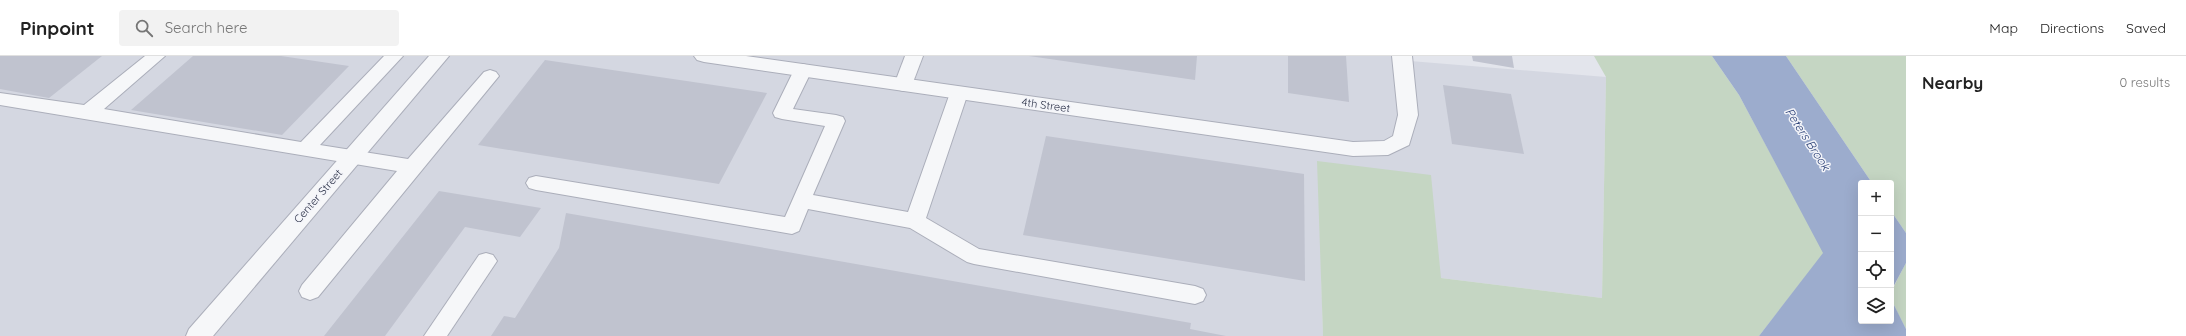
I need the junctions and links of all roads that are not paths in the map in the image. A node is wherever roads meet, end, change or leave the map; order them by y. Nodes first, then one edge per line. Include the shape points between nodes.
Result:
1 (156, 56) edge
2 (394, 56) edge
3 (439, 56) edge
4 (704, 56) edge
5 (914, 56) edge
6 (1402, 56) edge
7 (724, 57) edge
8 (759, 60) edge
9 (803, 70) junction
10 (490, 76) dead end
11 (903, 85) junction
12 (959, 93) junction
13 (0, 99) edge
14 (88, 112) junction
15 (305, 149) junction
16 (352, 156) junction
17 (412, 167) junction
18 (536, 183) dead end
19 (801, 200) junction
20 (915, 221) junction
21 (486, 261) dead end
22 (310, 292) dead end
23 (1195, 295) dead end
24 (198, 336) edge
25 (435, 336) edge

1 - 14 lane
2 - 15 lane
3 - 16 street, Center Street
4 - 7 street, 4th Street
5 - 11 lane
6 - 12 street, 4th Street via 1408,115 1402,140 1388,148 1353,149
7 - 8 street, 4th Street
8 - 9 street, 4th Street
9 - 11 street, 4th Street
9 - 19 lane via 782,113 836,121
10 - 17 lane
11 - 12 street, 4th Street
12 - 20 lane
13 - 14 lane
14 - 15 lane
15 - 16 lane
16 - 17 lane
16 - 24 street, Center Street
17 - 22 lane
18 - 19 lane via 792,226
19 - 20 lane
20 - 23 lane via 974,256
21 - 25 lane

